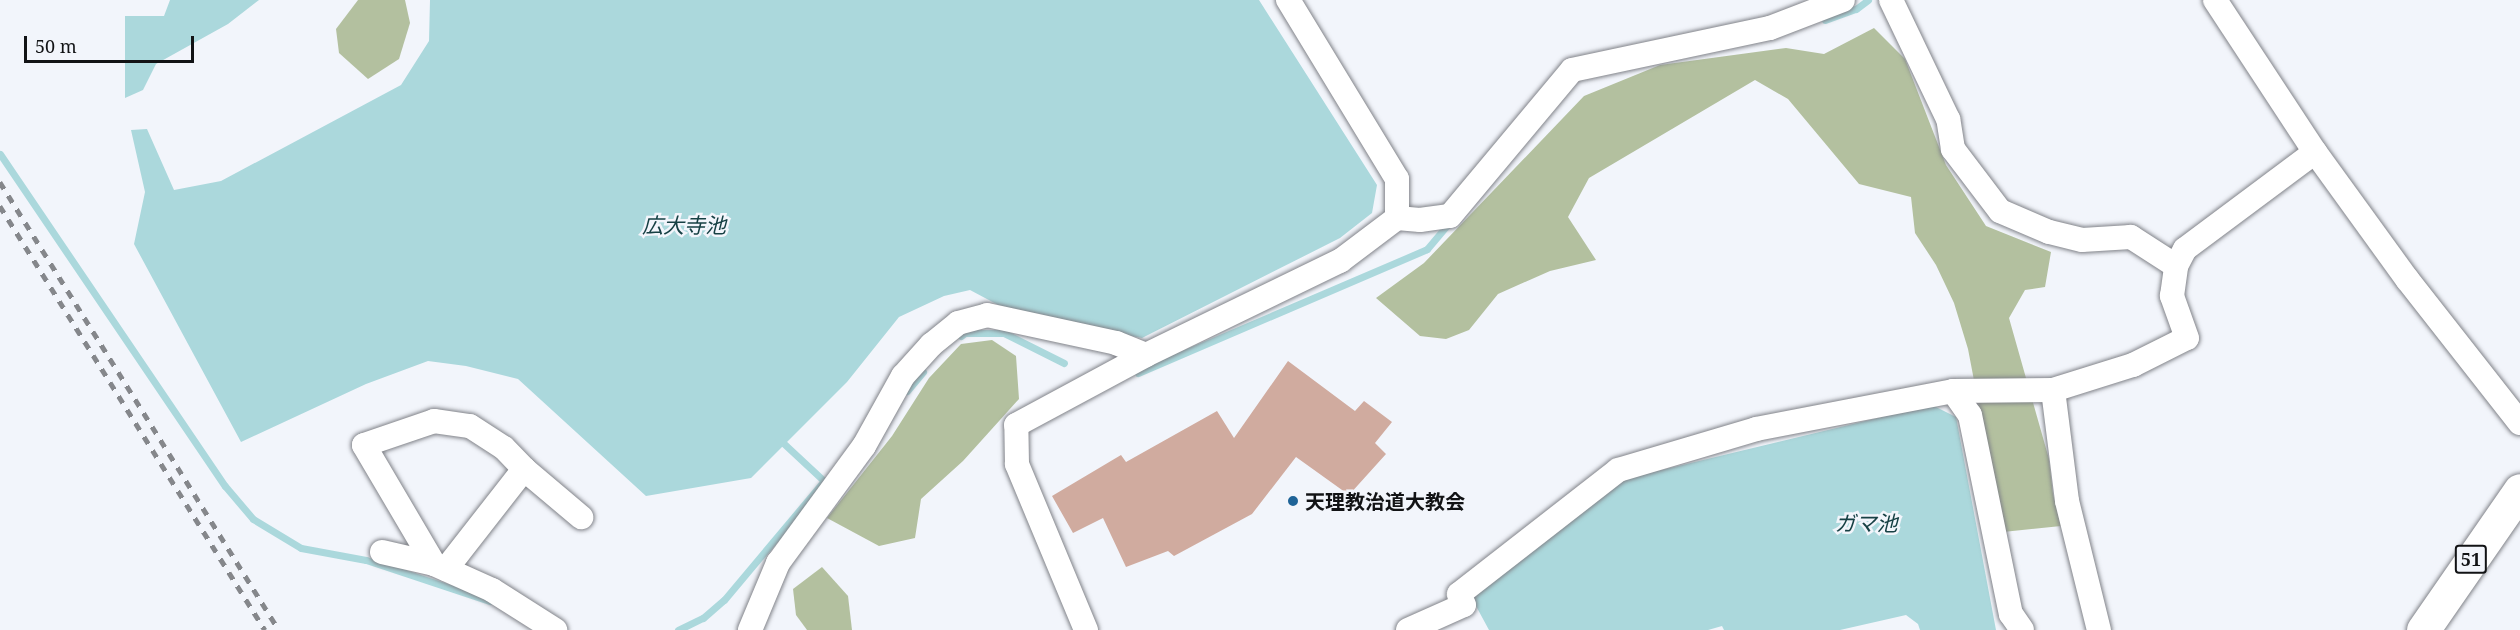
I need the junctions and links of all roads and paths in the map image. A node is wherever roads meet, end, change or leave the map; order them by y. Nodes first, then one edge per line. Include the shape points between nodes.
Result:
1 (1288, 0) edge
2 (1843, 0) edge
3 (2215, 0) edge
4 (1892, 1) edge
5 (2315, 152) junction
6 (1397, 218) junction
7 (2176, 266) junction
8 (1146, 355) junction
9 (2053, 390) junction
10 (1953, 391) junction
11 (2520, 423) edge
12 (524, 470) junction
13 (2520, 490) edge
14 (581, 517) dead end
15 (382, 552) dead end
16 (440, 567) junction
17 (2015, 625) edge
18 (555, 630) edge
19 (750, 630) edge
20 (1086, 630) edge
21 (1408, 630) edge
22 (2099, 630) edge
23 (2423, 630) edge

1 - 6 street via 1397,179
2 - 6 street via 1770,28 1572,70 1450,216
3 - 5 street
4 - 7 street via 1948,119 1953,149 2000,211 2049,232 2082,240 2131,237
5 - 7 street via 2185,249
5 - 11 street via 2407,279
6 - 8 street via 1340,261
7 - 9 street via 2172,296 2187,338 2133,365
8 - 19 street via 1116,344 987,315 958,323 903,376 864,446 778,562
8 - 20 street via 1016,425 1017,464
9 - 10 street
9 - 22 street via 2067,501
10 - 17 street via 1970,414
10 - 21 street via 1756,429 1618,470 1459,594 1464,605
12 - 14 street
12 - 16 street
12 - 16 street via 504,448 470,426 434,421 364,444
13 - 23 main road, 51
15 - 16 street
16 - 18 street via 492,590

